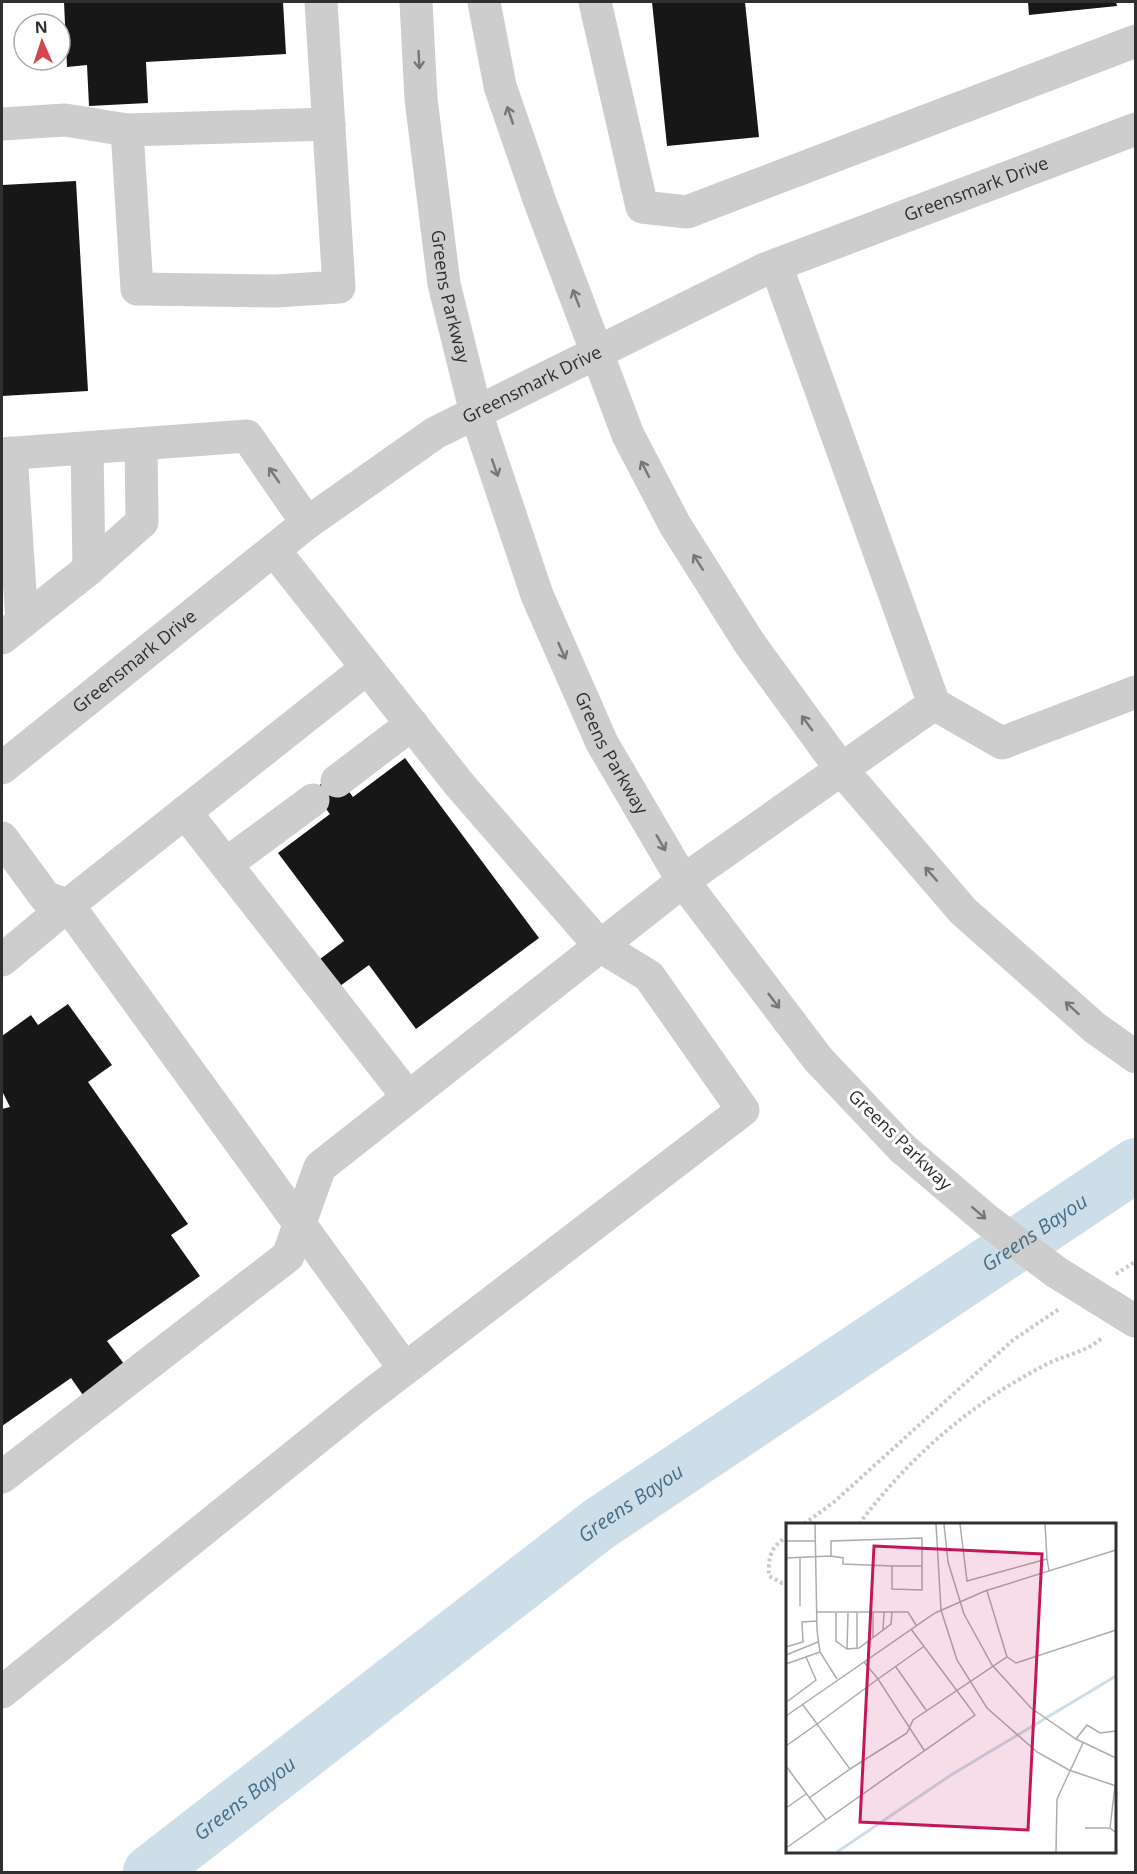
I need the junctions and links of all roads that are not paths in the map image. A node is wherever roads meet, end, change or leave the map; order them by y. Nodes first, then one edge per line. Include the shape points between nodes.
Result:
1 (321, 2) edge
2 (416, 2) edge
3 (484, 2) edge
4 (596, 2) edge
5 (1136, 40) edge
6 (2, 124) edge
7 (329, 124) junction
8 (127, 129) junction
9 (1136, 129) edge
10 (776, 265) junction
11 (597, 353) junction
12 (476, 413) junction
13 (141, 444) junction
14 (87, 448) junction
15 (6, 453) edge
16 (307, 523) junction
17 (274, 550) junction
18 (89, 569) junction
19 (12, 630) edge
20 (367, 668) junction
21 (1136, 692) edge
22 (934, 704) junction
23 (412, 724) junction
24 (2, 768) edge
25 (841, 769) junction
26 (185, 812) junction
27 (2, 838) edge
28 (226, 864) junction
29 (683, 881) junction
30 (68, 905) junction
31 (600, 946) junction
32 (2, 960) edge
33 (1126, 1051) edge
34 (408, 1097) junction
35 (299, 1225) junction
36 (1131, 1318) edge
37 (405, 1369) junction
38 (2, 1477) edge
39 (2, 1692) edge

1 - 7 street
2 -> 12 street, Greens Parkway via 421,99 444,284
11 -> 3 street via 500,86
4 - 5 street via 642,207 687,212
6 - 8 street via 65,120
7 - 8 street
7 - 8 street via 339,287 276,291 137,289
9 - 10 street, Greensmark Drive
10 - 11 street, Greensmark Drive
10 - 22 street
11 - 12 street, Greensmark Drive
25 -> 11 street via 750,644 675,525 628,435
12 - 16 street, Greensmark Drive via 435,433
12 -> 29 street, Greens Parkway via 537,595 602,743
13 - 14 street
16 -> 13 street via 247,436
13 - 18 street via 142,522
14 - 15 street
14 - 18 street
15 - 19 street
16 - 17 street, Greensmark Drive
17 - 20 street
17 - 24 street, Greensmark Drive
18 - 19 street
20 - 23 street
20 - 26 street
21 - 22 street via 1002,743
22 - 25 street
23 - 28 street
23 - 31 street
25 - 29 street
33 -> 25 street via 963,911
26 - 28 street
26 - 30 street
27 - 30 street via 46,898
28 - 34 street
29 - 31 street
29 -> 36 street, Greens Parkway, bridge via 818,1059 902,1148 1056,1272
30 - 32 street
30 - 35 street
31 - 34 street
31 - 37 street via 650,976 743,1110
34 - 35 street via 320,1167
35 - 37 street
35 - 38 street via 288,1256
37 - 39 street

